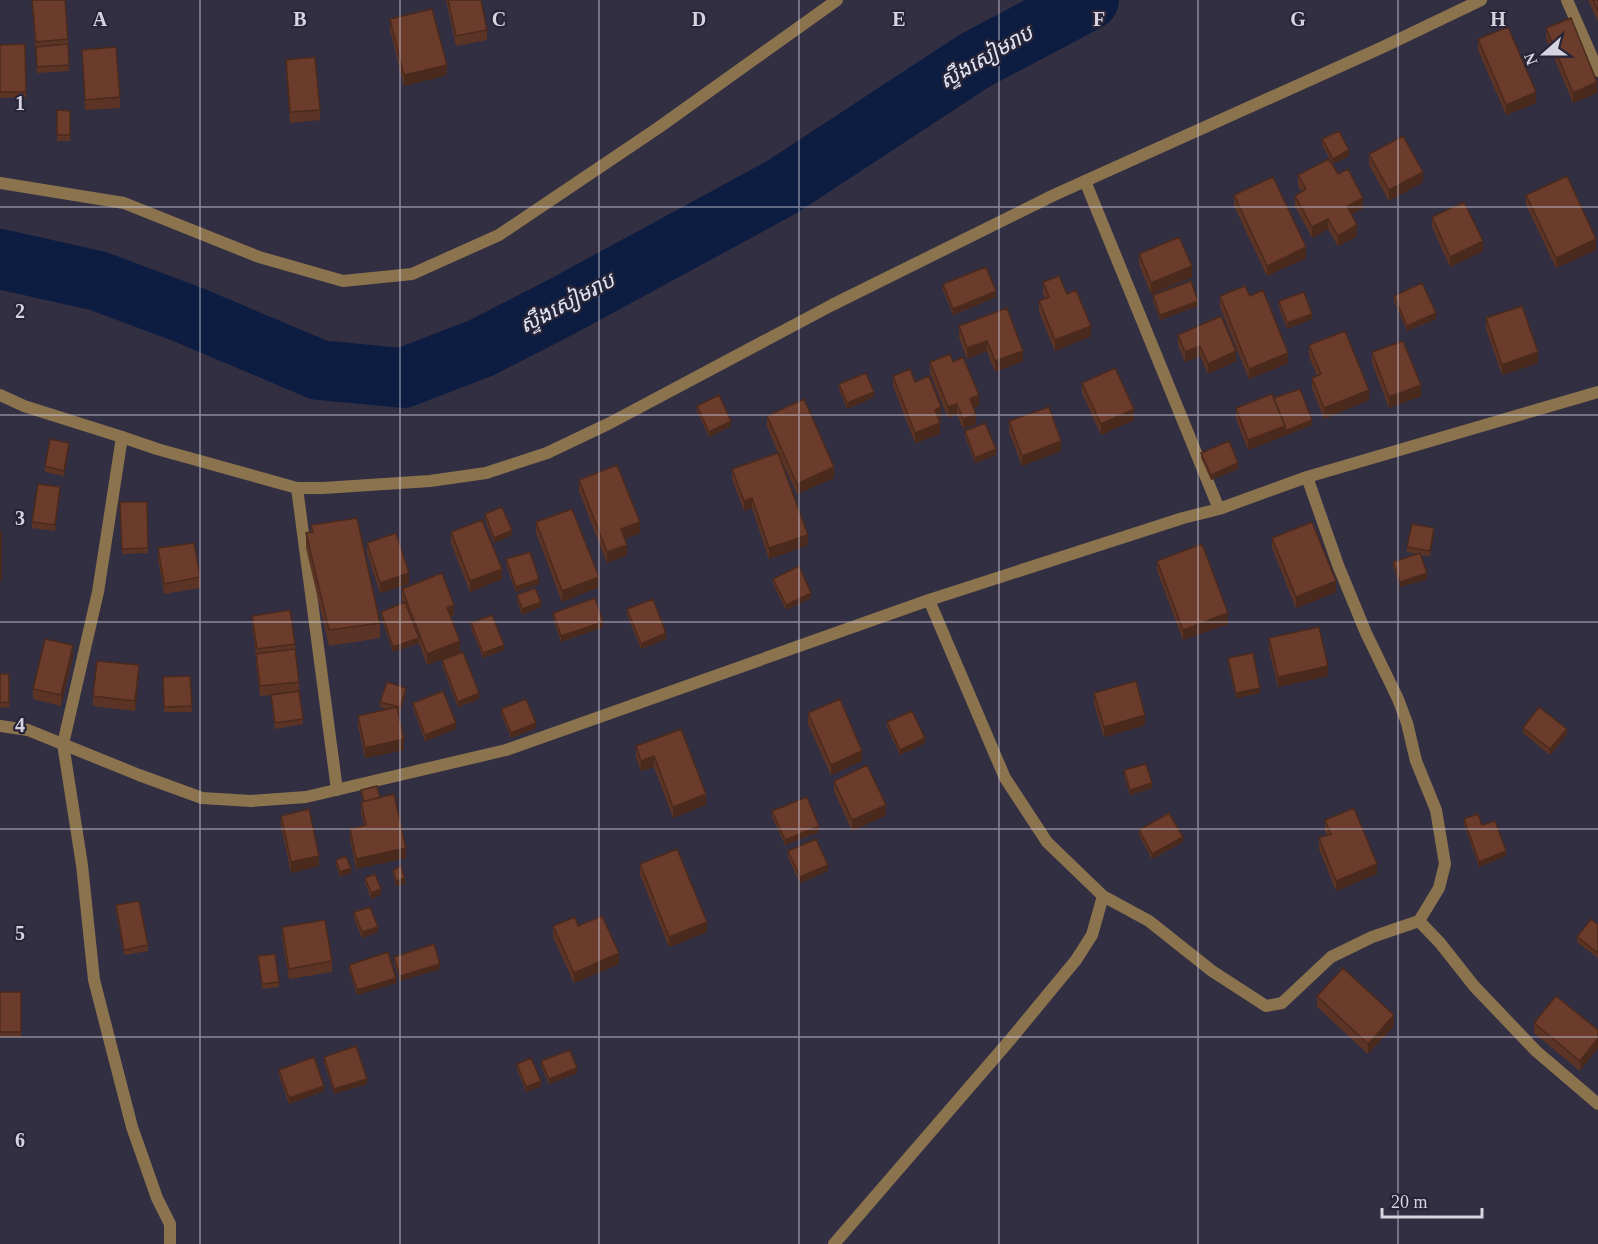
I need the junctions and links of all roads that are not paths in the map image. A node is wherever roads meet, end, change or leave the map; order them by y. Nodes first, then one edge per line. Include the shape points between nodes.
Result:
1 (837, 0) edge
2 (1481, 0) edge
3 (1567, 0) edge
4 (1598, 71) edge
5 (1085, 181) junction
6 (0, 183) edge
7 (1598, 392) edge
8 (0, 395) edge
9 (122, 436) junction
10 (1306, 477) junction
11 (297, 488) junction
12 (1219, 509) junction
13 (929, 600) junction
14 (0, 726) edge
15 (63, 744) junction
16 (337, 790) junction
17 (1103, 896) junction
18 (1419, 921) junction
19 (1598, 1104) edge
20 (170, 1244) edge
21 (834, 1244) edge

1 - 6 street via 499,236 412,274 343,281 259,257 124,203
2 - 5 street
3 - 4 street
5 - 11 street via 832,305 547,453 486,473 452,478
5 - 12 street
7 - 10 street
8 - 9 street
9 - 11 street
9 - 15 street via 98,592
10 - 12 street
10 - 18 street via 1362,624 1398,699 1416,760 1437,810 1445,864 1439,888
11 - 16 street
12 - 13 street
13 - 16 street via 506,750
13 - 17 street via 1005,778 1047,842
14 - 15 street via 28,730
15 - 16 street via 202,798 262,800
15 - 20 street via 82,865 94,980 132,1127 170,1224
17 - 18 street via 1149,921 1212,971 1266,1005 1282,1003 1331,957
17 - 21 street via 1092,934 1076,960
18 - 19 street via 1536,1051

